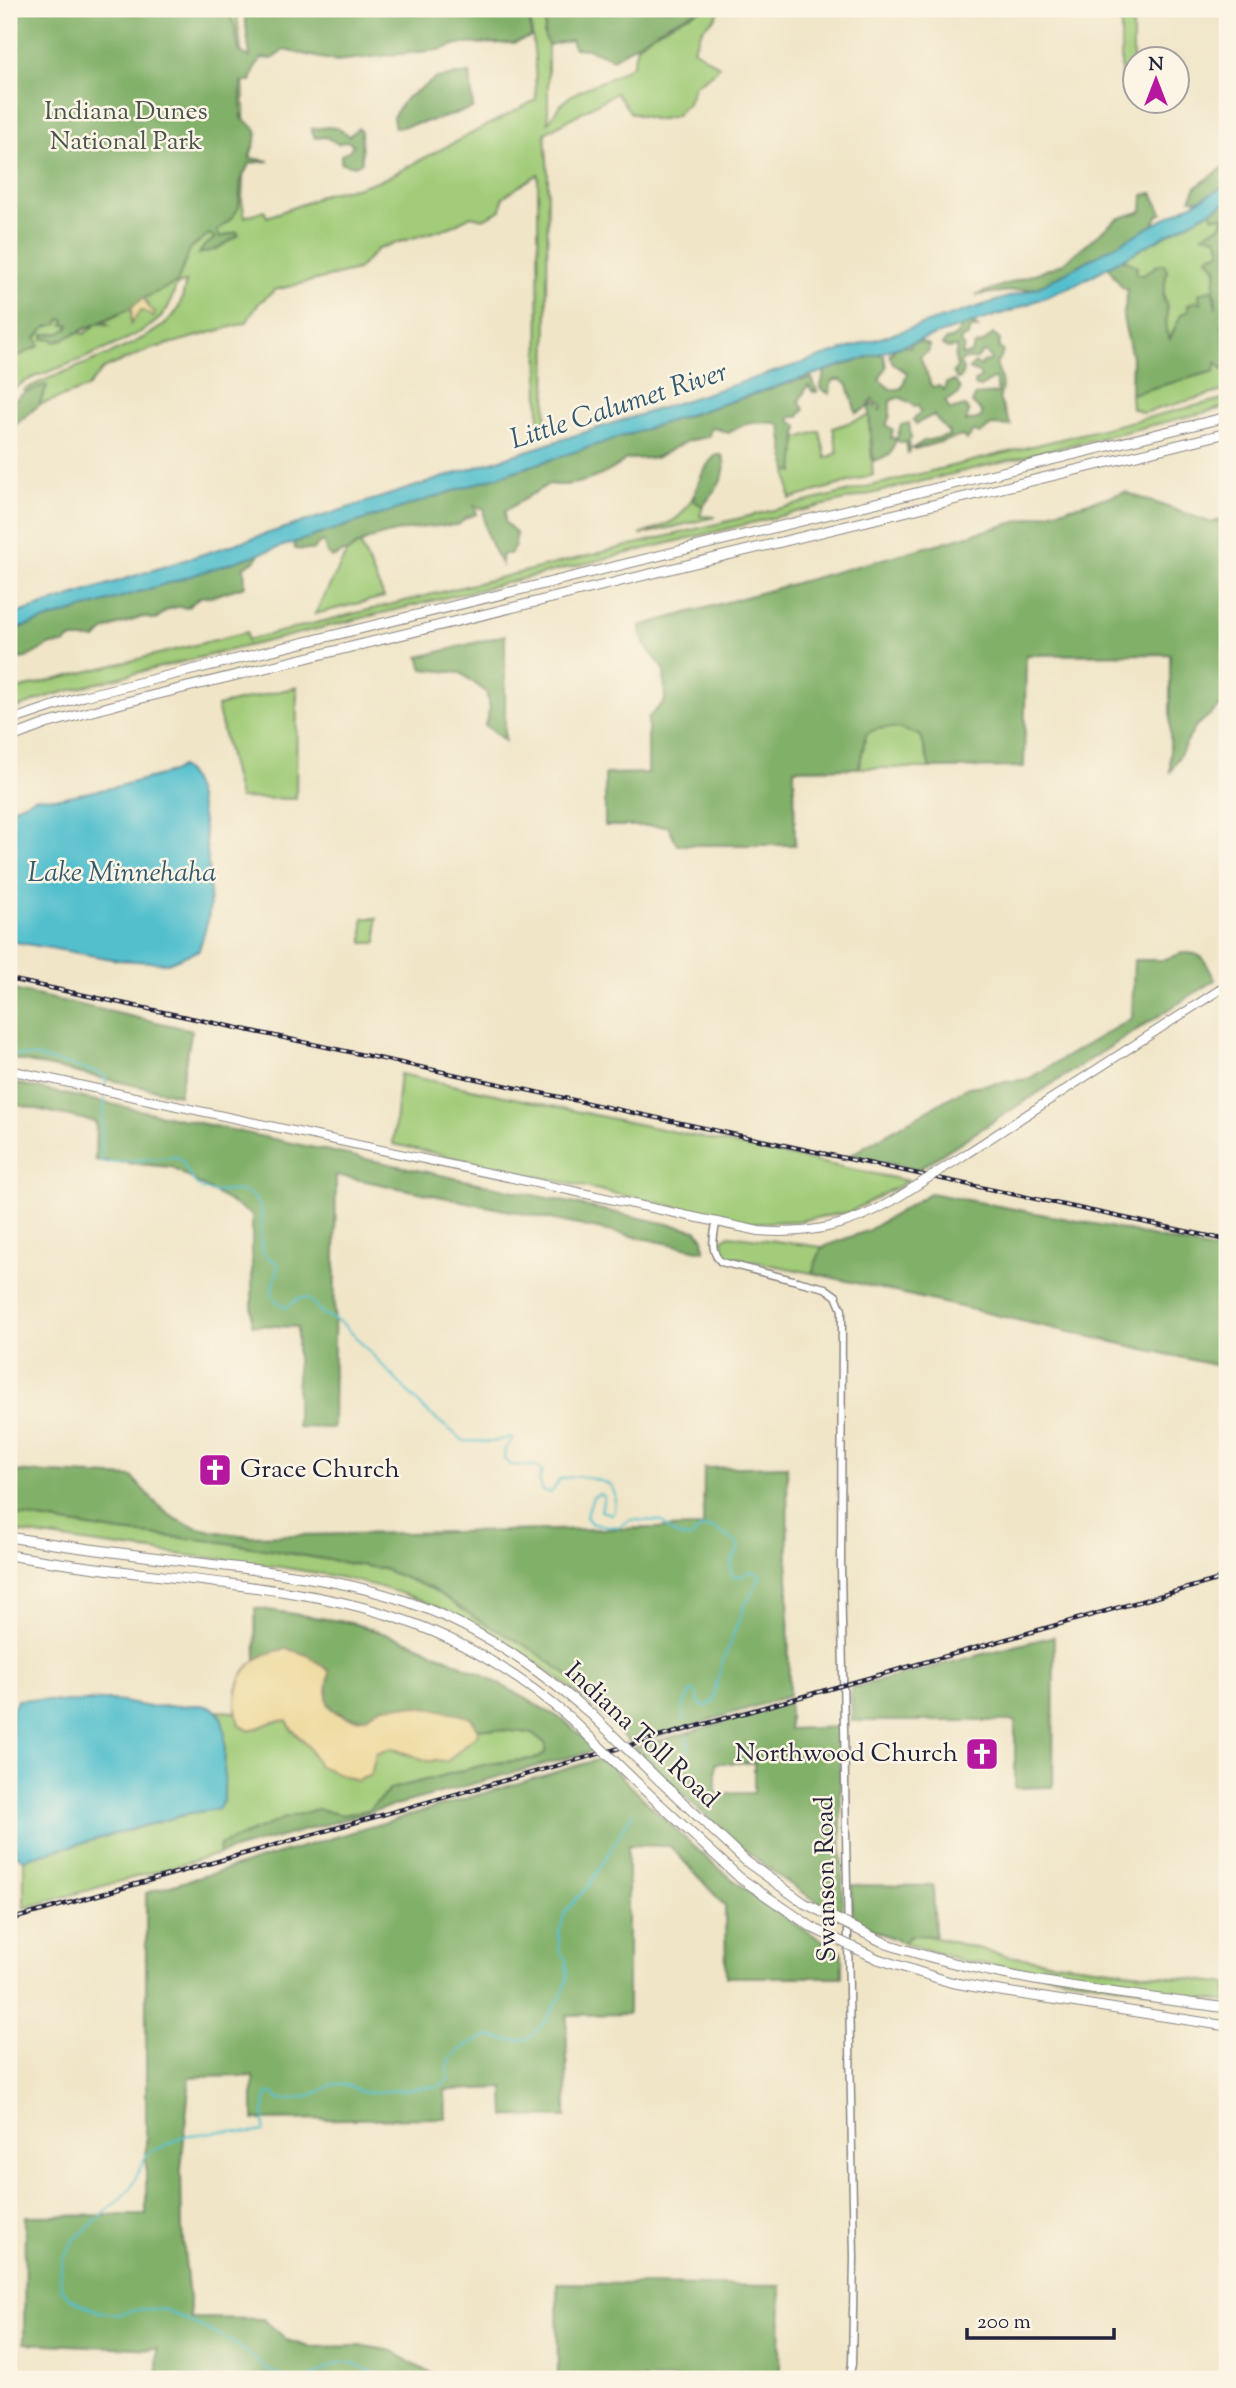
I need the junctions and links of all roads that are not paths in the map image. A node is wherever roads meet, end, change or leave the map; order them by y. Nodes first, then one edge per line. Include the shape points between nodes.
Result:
1 (1227, 417) edge
2 (1227, 433) edge
3 (9, 721) edge
4 (9, 738) edge
5 (1227, 985) edge
6 (9, 1070) edge
7 (716, 1223) junction
8 (9, 1537) edge
9 (9, 1555) edge
10 (1227, 2008) edge
11 (1227, 2026) edge
12 (849, 2379) edge

1 - 3 highway via 109,690
2 - 4 highway via 126,702
5 - 7 main road, bridge via 859,1219 811,1231 767,1232
6 - 7 main road
7 - 12 street, Swanson Road via 712,1249 721,1262 820,1287 836,1296 842,1310 841,1577 854,2258
8 - 10 highway, Indiana Toll Road, bridge via 296,1575 382,1594 445,1617 534,1668 591,1714 747,1862 804,1903 887,1944 925,1957 990,1972
9 - 11 highway, Indiana Toll Road, bridge via 306,1595 379,1611 430,1630 473,1650 529,1686 740,1878 813,1928 878,1959 950,1982

